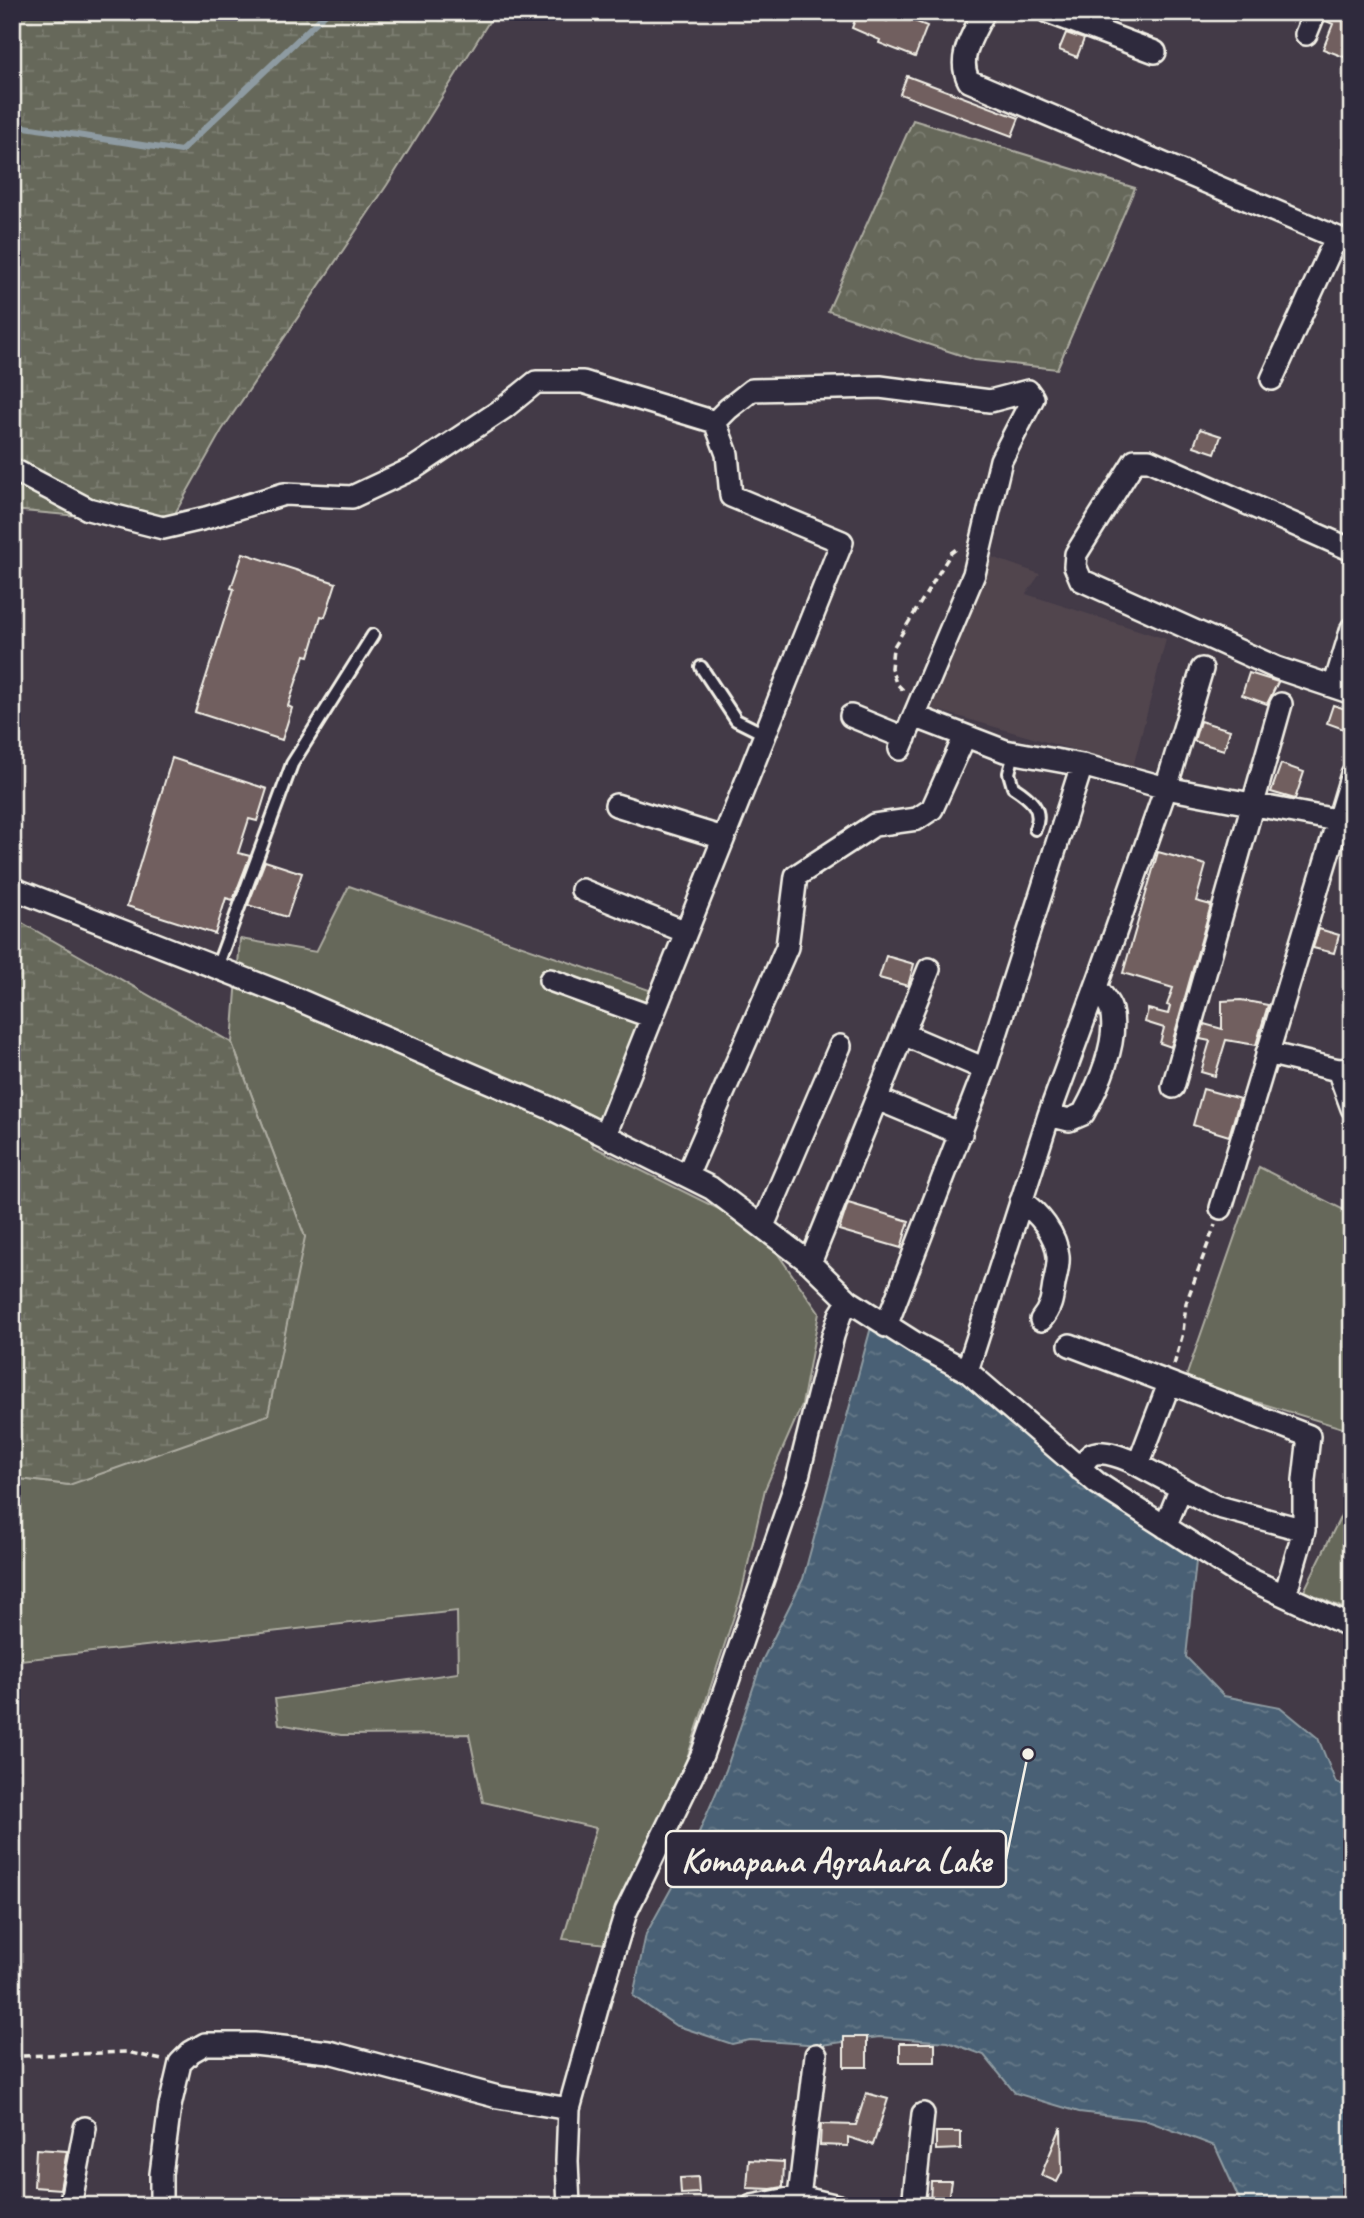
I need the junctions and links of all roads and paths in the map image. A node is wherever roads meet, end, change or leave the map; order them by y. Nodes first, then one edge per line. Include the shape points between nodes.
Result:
1 (984, 12) edge
2 (1048, 12) edge
3 (1315, 12) edge
4 (1306, 34) dead end
5 (1155, 52) dead end
6 (1344, 241) edge
7 (1272, 379) dead end
8 (715, 422) junction
9 (12, 469) edge
10 (984, 539) junction
11 (1352, 550) edge
12 (1352, 628) edge
13 (373, 635) dead end
14 (701, 667) dead end
15 (1202, 669) dead end
16 (1343, 690) edge
17 (1280, 704) dead end
18 (916, 711) junction
19 (851, 716) dead end
20 (764, 734) junction
21 (965, 736) junction
22 (1014, 753) junction
23 (1082, 765) junction
24 (1352, 774) edge
25 (1166, 788) junction
26 (1251, 802) junction
27 (616, 805) dead end
28 (1344, 821) edge
29 (1035, 829) dead end
30 (723, 838) junction
31 (12, 888) edge
32 (582, 890) dead end
33 (686, 932) junction
34 (216, 967) junction
35 (929, 969) dead end
36 (550, 980) dead end
37 (1096, 987) junction
38 (652, 1017) junction
39 (902, 1034) junction
40 (840, 1046) dead end
41 (1267, 1053) junction
42 (985, 1069) junction
43 (1345, 1069) edge
44 (1173, 1087) dead end
45 (877, 1099) junction
46 (1352, 1108) edge
47 (1049, 1115) junction
48 (605, 1135) junction
49 (961, 1135) junction
50 (687, 1175) junction
51 (1021, 1201) junction
52 (1221, 1208) joint
53 (763, 1226) junction
54 (810, 1264) junction
55 (849, 1301) junction
56 (1041, 1320) dead end
57 (886, 1326) junction
58 (1070, 1345) dead end
59 (967, 1371) junction
60 (1170, 1384) junction
61 (1138, 1465) junction
62 (1080, 1469) junction
63 (1181, 1488) junction
64 (1165, 1527) junction
65 (1304, 1530) junction
66 (1285, 1595) junction
67 (1352, 1627) edge
68 (816, 2054) dead end
69 (12, 2061) edge
70 (180, 2063) junction
71 (569, 2109) junction
72 (923, 2114) dead end
73 (85, 2128) dead end
74 (799, 2197) junction
75 (70, 2206) edge
76 (161, 2206) edge
77 (569, 2206) edge
78 (752, 2206) edge
79 (838, 2206) edge
80 (913, 2206) edge

1 - 6 street via 964,55 963,69 970,81
2 - 5 street
3 - 4 street
6 - 7 street
8 - 9 street via 583,382 536,382 414,468 352,497 284,494 163,528 89,509
8 - 10 street via 752,390 880,387 990,401 1028,391 1033,398 1001,460
8 - 20 street via 727,454 731,496 842,542
10 - 18 street via 974,574
10 - 18 path via 969,541 951,553 893,648 895,683
11 - 16 street via 1149,460 1135,460 1076,554 1075,566 1082,580 1277,668
12 - 16 street
13 - 34 lane via 292,764
14 - 20 lane via 736,720
15 - 25 street
17 - 26 street
18 - 19 street via 902,744
18 - 21 street
20 - 30 street
21 - 22 street
21 - 50 street via 932,809 917,820 874,825 796,876 787,947
22 - 23 street
22 - 29 lane via 1009,773 1013,788 1038,809
23 - 25 street
23 - 42 street
24 - 28 street
25 - 26 street
25 - 37 street
26 - 28 street
26 - 44 street
27 - 30 street
28 - 41 street
30 - 33 street
31 - 34 street
32 - 33 street
33 - 38 street
34 - 48 street via 292,996
35 - 39 street
36 - 38 street
37 - 47 street
37 - 47 street via 1111,1007 1113,1025 1104,1070 1083,1114 1069,1120
38 - 48 street
39 - 42 street
39 - 45 street
40 - 53 street
41 - 43 street
41 - 52 street
42 - 49 street
43 - 46 street
45 - 49 street
45 - 54 street
47 - 51 street
48 - 50 street
49 - 57 street
50 - 53 street
51 - 56 street via 1034,1209 1059,1258 1051,1308
51 - 59 street
52 - 60 path via 1186,1303
53 - 54 street
54 - 55 street
55 - 57 street
55 - 71 street via 833,1336 797,1480 702,1755 626,1912
57 - 59 street
58 - 60 street
59 - 62 street
60 - 61 street
60 - 65 street via 1309,1436
61 - 62 street via 1097,1452
61 - 63 street
62 - 64 street
63 - 64 street
63 - 65 street via 1214,1506
64 - 66 street via 1239,1574
65 - 66 street
66 - 67 street
68 - 74 street
69 - 70 path via 22,2056 127,2053
70 - 71 street via 205,2044 329,2052 498,2096
70 - 76 street via 166,2133
71 - 77 street
72 - 80 street
73 - 75 street
74 - 78 street
74 - 79 street

